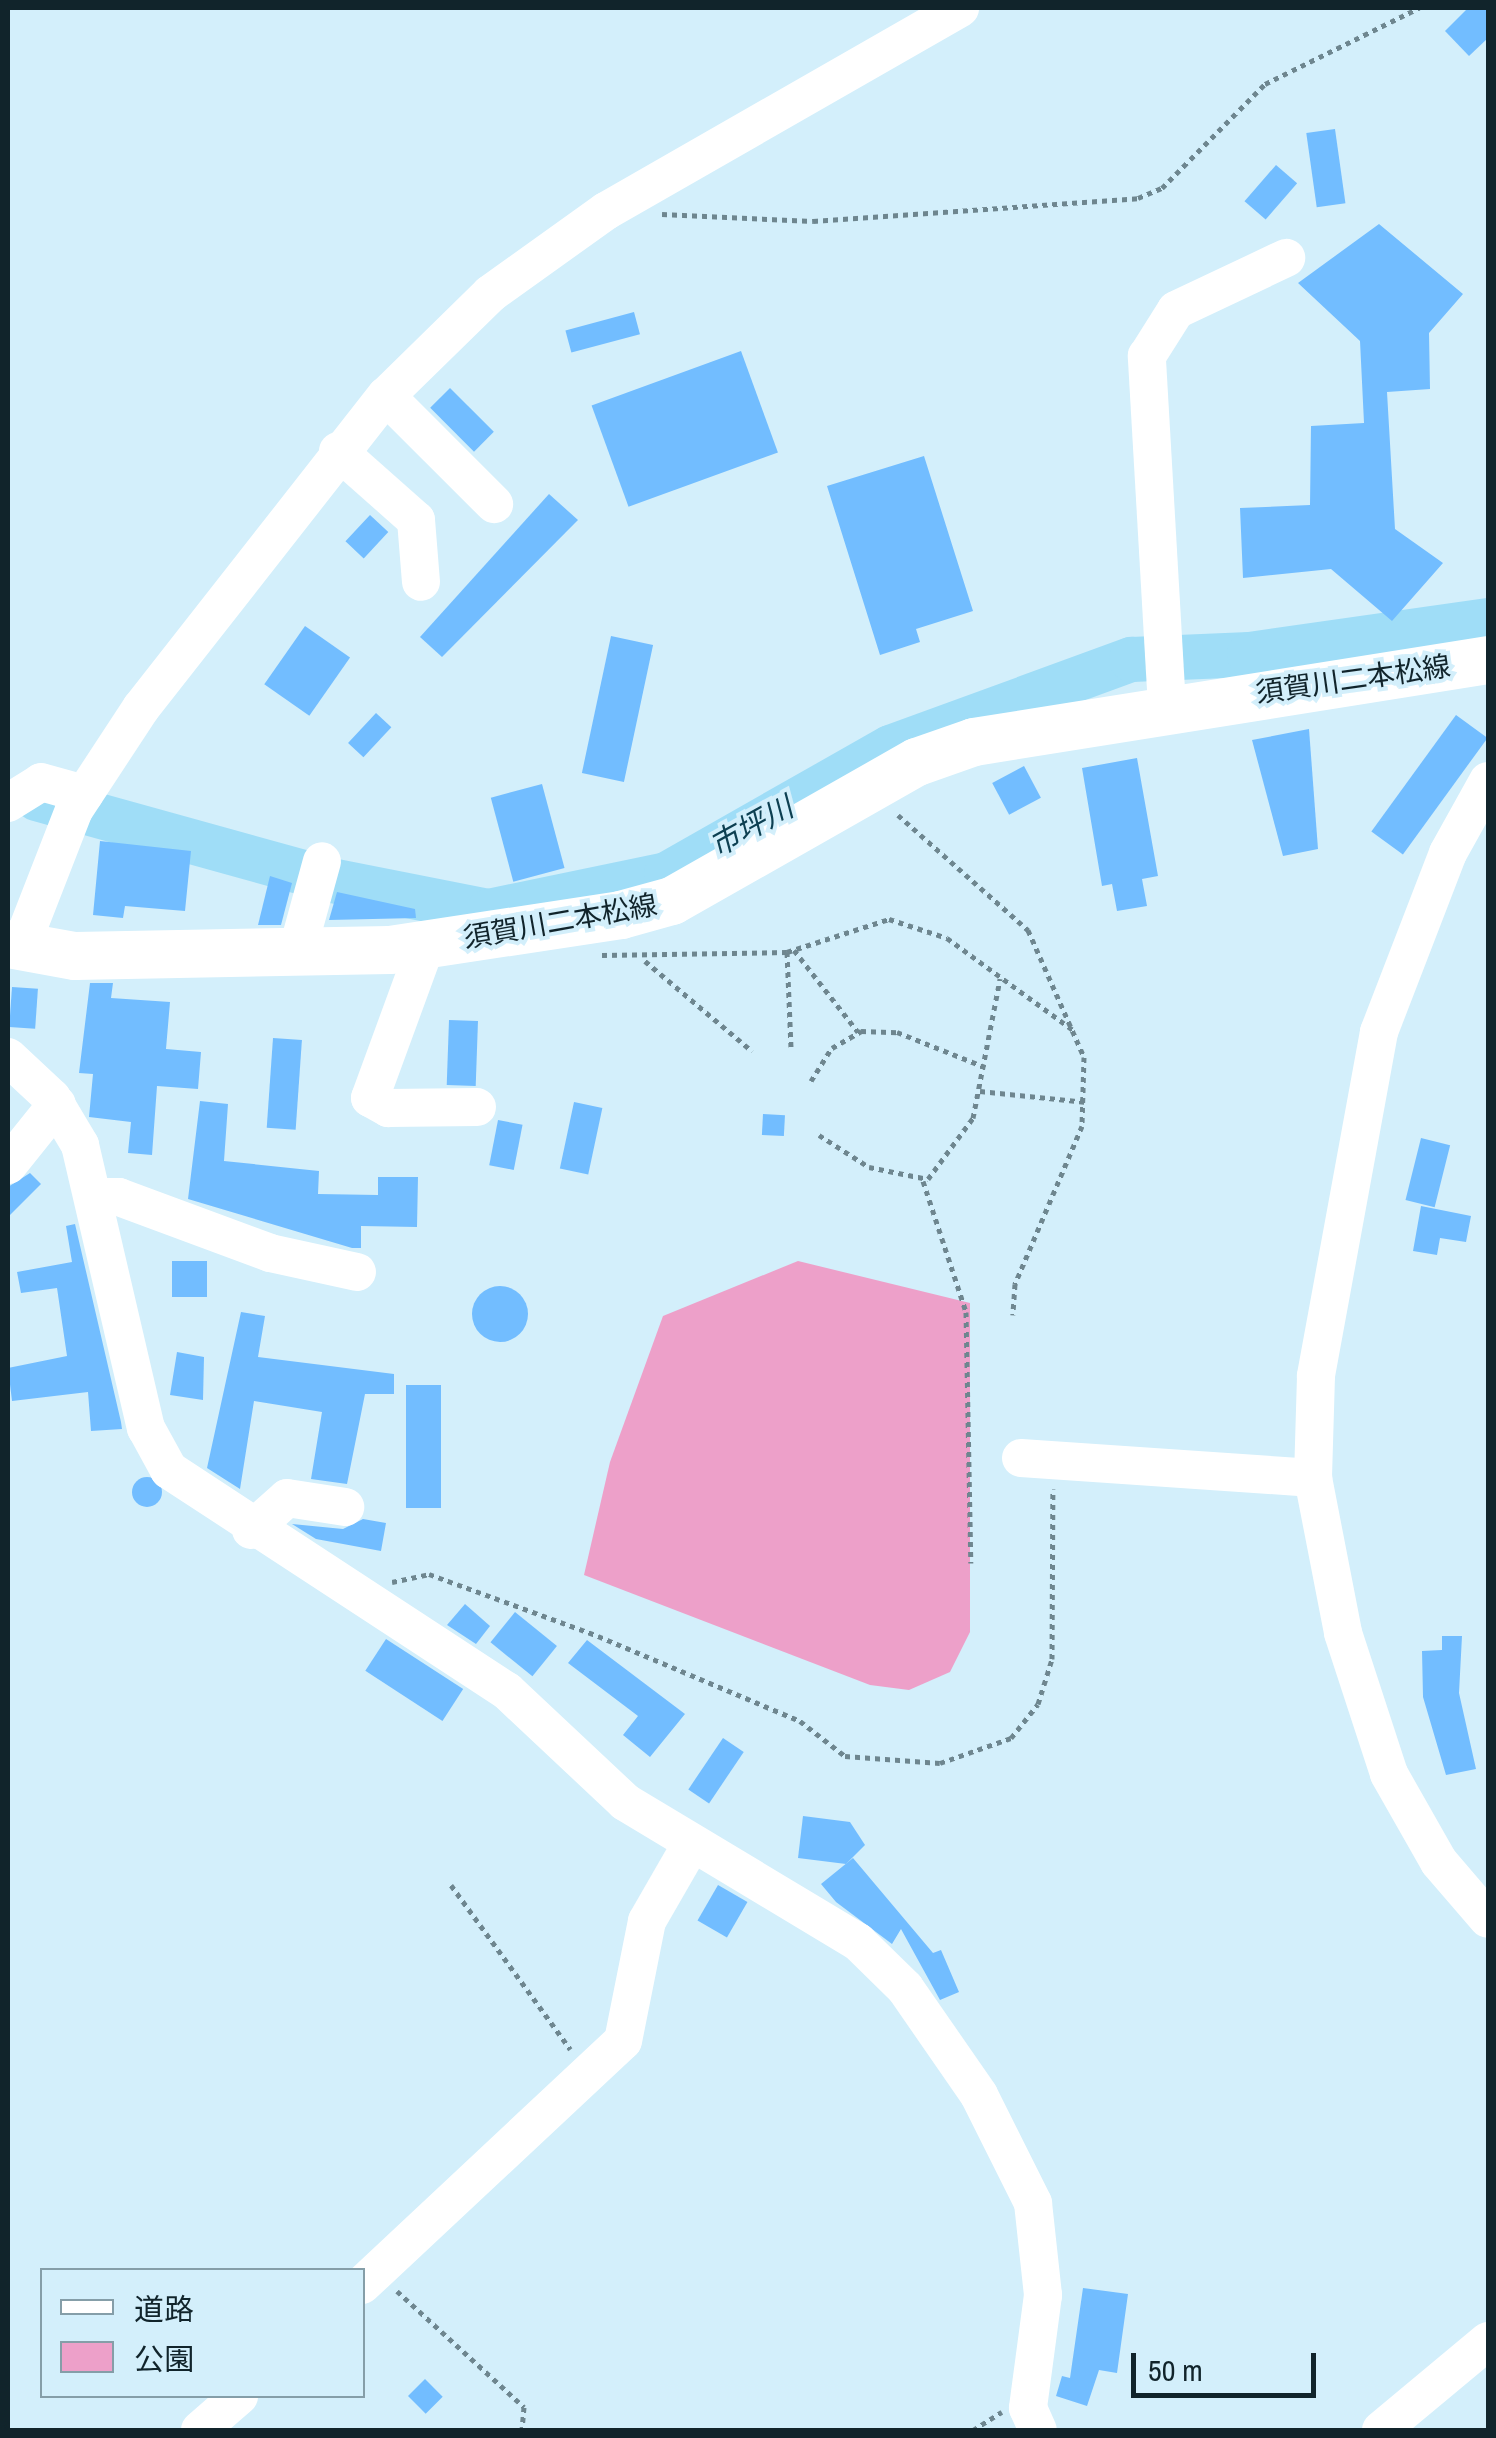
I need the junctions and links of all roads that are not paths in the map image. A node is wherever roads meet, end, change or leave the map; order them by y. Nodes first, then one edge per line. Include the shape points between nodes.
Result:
1 (960, 8) edge
2 (1286, 258) dead end
3 (386, 396) junction
4 (338, 451) junction
5 (494, 504) dead end
6 (422, 582) dead end
7 (1488, 660) edge
8 (1167, 707) junction
9 (1488, 781) edge
10 (84, 794) junction
11 (8, 803) edge
12 (322, 861) dead end
13 (14, 945) edge
14 (426, 945) junction
15 (298, 952) junction
16 (8, 1057) edge
17 (57, 1104) junction
18 (477, 1107) dead end
19 (8, 1165) edge
20 (94, 1197) junction
21 (357, 1272) dead end
22 (1037, 1459) road end
23 (1313, 1478) junction
24 (345, 1507) dead end
25 (250, 1530) junction
26 (689, 1848) junction
27 (1488, 1919) edge
28 (370, 2279) edge
29 (1488, 2341) edge
30 (237, 2398) edge
31 (200, 2430) edge
32 (1038, 2430) edge
33 (1381, 2430) edge

1 - 3 street via 606,211 490,294
2 - 8 street via 1176,310 1147,356
3 - 4 street
3 - 5 street
4 - 6 street via 416,520
4 - 10 street
7 - 8 main road, 須賀川二本松線
8 - 14 main road, 須賀川二本松線 via 974,742 917,762 648,909
9 - 23 street via 1442,867 1380,1032 1316,1376
10 - 11 street via 41,782
10 - 13 street
12 - 15 street
13 - 15 main road, 須賀川二本松線 via 75,956
14 - 15 main road, 須賀川二本松線
14 - 18 street via 370,1098 388,1108
16 - 17 street
17 - 19 street
17 - 20 street
20 - 21 street via 119,1197 270,1253
20 - 25 street via 153,1444 190,1491
22 - 23 street
23 - 27 street via 1343,1632 1389,1774 1439,1862
24 - 25 street via 286,1498
25 - 26 street via 368,1598 532,1710 624,1802
26 - 28 street via 647,1921 631,2028
26 - 32 street via 883,1960 979,2094 1041,2230 1028,2408
29 - 33 street
30 - 31 street

